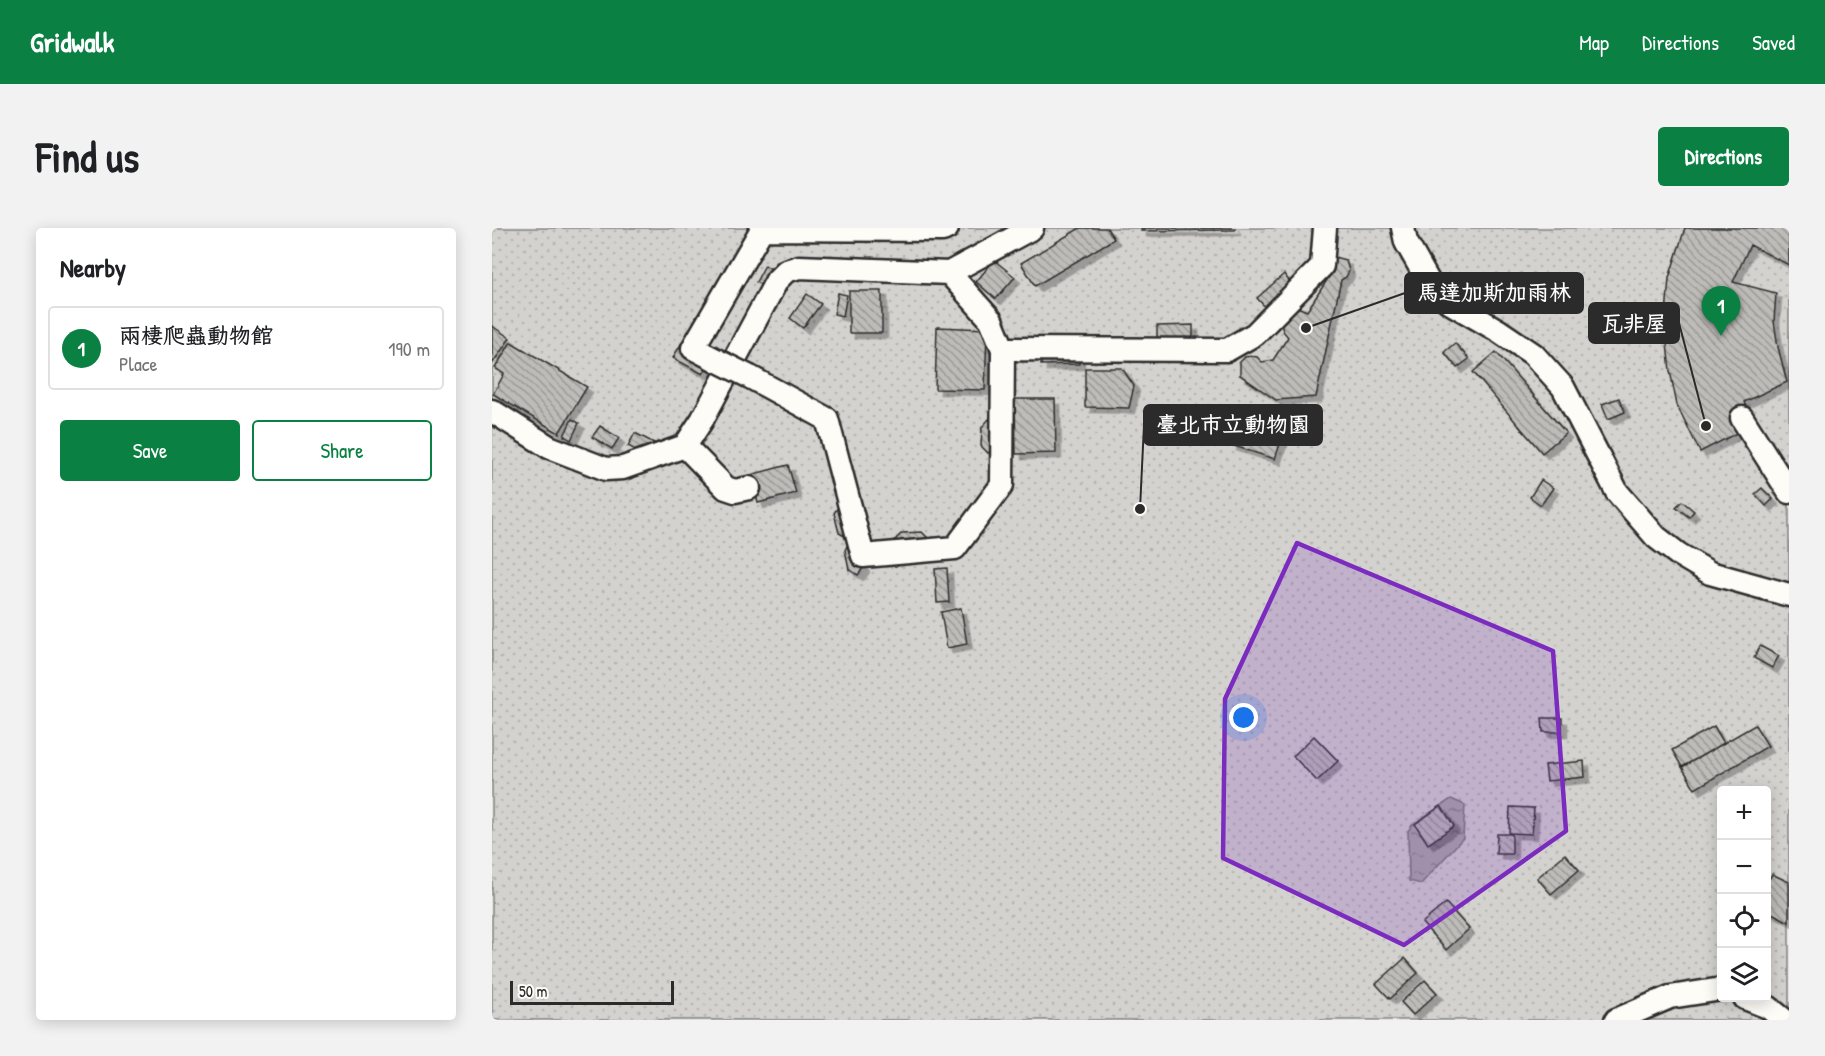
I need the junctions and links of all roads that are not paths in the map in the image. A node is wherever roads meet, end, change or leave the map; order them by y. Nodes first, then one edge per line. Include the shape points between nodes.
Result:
1 (947, 228) edge
2 (1032, 228) edge
3 (1325, 228) edge
4 (1403, 228) edge
5 (949, 273) junction
6 (1003, 349) junction
7 (492, 411) edge
8 (1742, 418) dead end
9 (685, 446) junction
10 (749, 488) dead end
11 (1789, 492) edge
12 (1789, 595) edge
13 (1717, 990) edge
14 (1755, 1002) edge
15 (1616, 1020) edge
16 (1784, 1020) edge

1 - 6 street, bridge via 762,229 693,348 827,419 863,555 955,548 1002,485
2 - 5 street
3 - 6 street via 1322,266 1255,334 1227,350
4 - 12 street via 1406,242 1431,286 1449,302 1533,354 1563,387 1617,492 1656,537 1710,573
5 - 6 street via 991,320
5 - 9 street via 800,267 786,271 777,280
7 - 9 street via 549,447 606,469 623,468
8 - 11 street
9 - 10 street via 726,488
13 - 15 street via 1670,998
14 - 16 street

